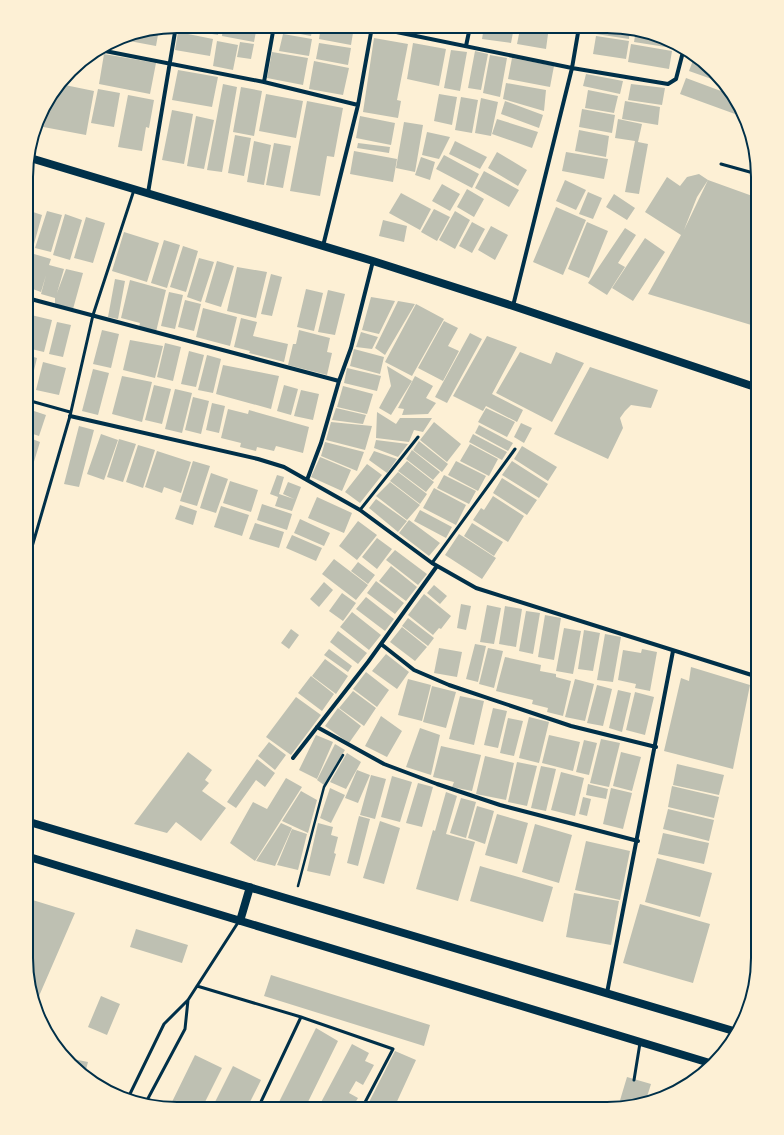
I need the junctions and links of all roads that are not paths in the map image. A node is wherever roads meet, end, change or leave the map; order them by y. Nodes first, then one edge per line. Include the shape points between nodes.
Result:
1 (175, 33) edge
2 (273, 33) edge
3 (371, 33) edge
4 (402, 33) edge
5 (469, 33) edge
6 (578, 33) edge
7 (466, 46) junction
8 (106, 51) edge
9 (682, 54) edge
10 (170, 64) junction
11 (572, 68) junction
12 (264, 82) junction
13 (358, 105) junction
14 (34, 159) edge
15 (721, 164) dead end
16 (751, 172) edge
17 (134, 190) junction
18 (148, 194) junction
19 (323, 246) junction
20 (373, 261) junction
21 (33, 300) edge
22 (513, 306) junction
23 (93, 315) junction
24 (339, 381) junction
25 (751, 386) edge
26 (33, 402) edge
27 (70, 414) junction
28 (418, 437) dead end
29 (515, 449) dead end
30 (307, 480) junction
31 (360, 510) junction
32 (33, 543) edge
33 (432, 563) junction
34 (437, 566) junction
35 (381, 644) junction
36 (673, 651) junction
37 (751, 675) edge
38 (317, 727) junction
39 (656, 747) junction
40 (293, 758) dead end
41 (33, 823) edge
42 (638, 841) junction
43 (33, 858) edge
44 (250, 887) junction
45 (240, 921) junction
46 (197, 986) junction
47 (607, 993) junction
48 (188, 1000) junction
49 (301, 1017) junction
50 (732, 1030) edge
51 (640, 1043) junction
52 (707, 1062) edge
53 (634, 1080) dead end
54 (130, 1094) edge
55 (148, 1099) edge
56 (261, 1102) edge
57 (365, 1102) edge

1 - 10 street
2 - 12 street
3 - 13 street
4 - 7 street
5 - 7 street
6 - 11 street
7 - 11 street
8 - 10 street
9 - 11 street via 676,79 668,84
10 - 12 street
10 - 18 street
11 - 22 street
12 - 13 street
13 - 19 street
14 - 17 main road
15 - 16 lane
17 - 18 main road
17 - 23 lane
18 - 19 main road
19 - 20 main road
20 - 22 main road
20 - 24 street via 351,348
21 - 23 street
22 - 25 main road
23 - 24 street
23 - 27 lane
24 - 30 street
26 - 27 lane
27 - 30 street via 258,459 284,467
27 - 32 lane
28 - 31 lane
29 - 33 lane
30 - 31 street
31 - 33 street
33 - 34 street
34 - 35 street
34 - 36 street via 476,588
35 - 38 street
35 - 39 street via 414,670 449,685 571,726
36 - 37 street
36 - 39 street
38 - 40 street
38 - 42 street via 384,764 443,786 500,805
39 - 42 street
41 - 44 main road
42 - 47 street
43 - 45 main road
44 - 45 main road
44 - 47 main road
45 - 46 lane
45 - 51 main road
46 - 48 lane
46 - 49 lane
47 - 50 main road
48 - 54 lane via 164,1024
48 - 55 lane via 185,1029
49 - 56 lane
49 - 57 lane via 394,1049
51 - 52 main road
51 - 53 lane

